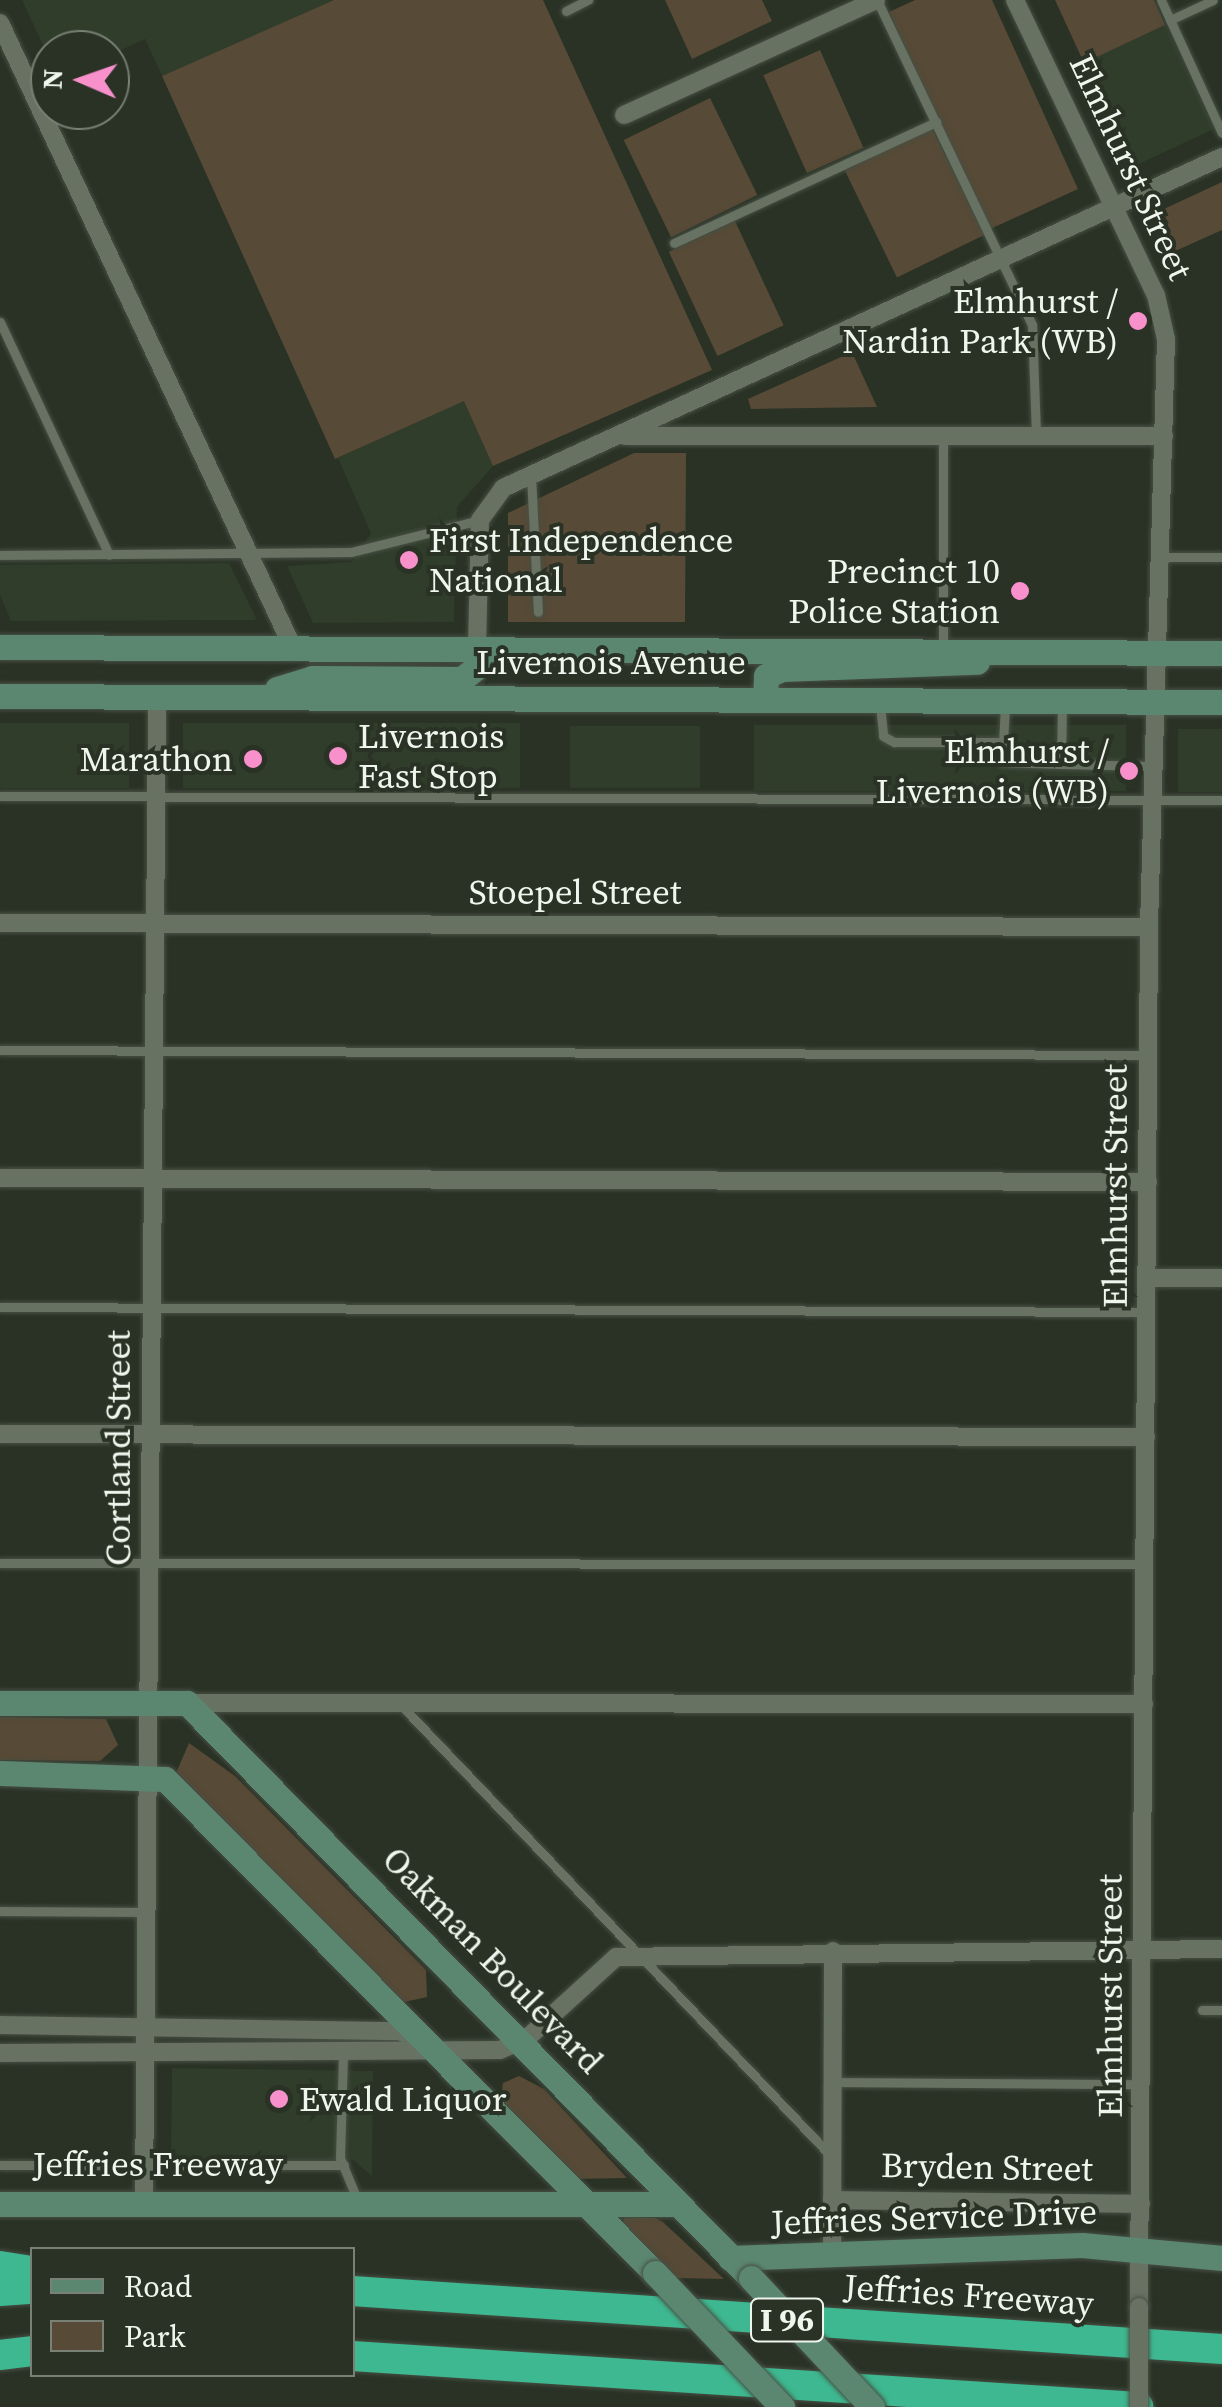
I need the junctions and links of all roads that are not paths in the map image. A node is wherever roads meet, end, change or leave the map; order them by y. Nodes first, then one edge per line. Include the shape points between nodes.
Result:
1 (588, 0) edge
2 (876, 0) edge
3 (1016, 0) edge
4 (1160, 0) edge
5 (1212, 0) edge
6 (566, 11) dead end
7 (1170, 20) junction
8 (0, 22) edge
9 (624, 115) dead end
10 (936, 122) junction
11 (1222, 133) edge
12 (1222, 157) edge
13 (1114, 206) junction
14 (674, 243) dead end
15 (1001, 259) junction
16 (0, 322) edge
17 (617, 436) junction
18 (943, 436) junction
19 (1036, 436) junction
20 (1164, 436) junction
21 (530, 475) junction
22 (480, 520) junction
23 (0, 556) edge
24 (109, 556) junction
25 (249, 556) junction
26 (1162, 557) junction
27 (1222, 557) edge
28 (538, 612) dead end
29 (0, 647) edge
30 (293, 648) junction
31 (477, 649) junction
32 (1159, 653) junction
33 (1222, 653) edge
34 (943, 661) junction
35 (0, 696) edge
36 (156, 697) junction
37 (252, 697) junction
38 (765, 698) junction
39 (880, 698) junction
40 (1005, 700) junction
41 (1062, 700) junction
42 (1153, 702) junction
43 (1222, 702) edge
44 (1003, 742) junction
45 (1061, 764) junction
46 (1152, 766) junction
47 (0, 796) edge
48 (156, 797) junction
49 (1152, 799) junction
50 (1222, 800) edge
51 (0, 924) edge
52 (154, 924) junction
53 (1149, 926) junction
54 (0, 1050) edge
55 (153, 1050) junction
56 (1148, 1054) junction
57 (0, 1178) edge
58 (152, 1179) junction
59 (1148, 1182) junction
60 (1147, 1278) junction
61 (1222, 1278) edge
62 (0, 1307) edge
63 (151, 1308) junction
64 (1147, 1312) junction
65 (0, 1434) edge
66 (150, 1435) junction
67 (1146, 1438) junction
68 (0, 1563) edge
69 (149, 1564) junction
70 (1145, 1564) junction
71 (398, 1702) junction
72 (0, 1703) edge
73 (188, 1703) junction
74 (148, 1704) junction
75 (1144, 1704) junction
76 (0, 1773) edge
77 (147, 1774) junction
78 (0, 1911) edge
79 (146, 1912) junction
80 (1144, 1949) junction
81 (1222, 1949) edge
82 (832, 1951) junction
83 (634, 1956) junction
84 (1202, 2010) dead end
85 (1222, 2010) edge
86 (0, 2025) edge
87 (146, 2027) junction
88 (526, 2040) junction
89 (440, 2050) junction
90 (0, 2052) edge
91 (146, 2054) junction
92 (343, 2056) junction
93 (832, 2082) junction
94 (1142, 2084) junction
95 (832, 2157) junction
96 (145, 2164) junction
97 (0, 2165) edge
98 (344, 2165) junction
99 (144, 2199) junction
100 (832, 2200) junction
101 (358, 2202) junction
102 (0, 2204) edge
103 (582, 2204) junction
104 (676, 2204) junction
105 (1141, 2204) junction
106 (1142, 2248) junction
107 (832, 2255) junction
108 (730, 2258) junction
109 (1222, 2258) edge
110 (0, 2266) edge
111 (30, 2271) edge
112 (30, 2289) edge
113 (0, 2291) edge
114 (355, 2291) edge
115 (1222, 2350) edge
116 (30, 2351) edge
117 (0, 2355) edge
118 (355, 2356) edge
119 (782, 2407) edge
120 (872, 2407) edge
121 (1138, 2407) edge

1 - 6 lane
2 - 9 street
2 - 10 lane
3 - 13 street, Elmhurst Street
4 - 7 lane
5 - 7 lane
7 - 11 lane
8 - 25 street
10 - 14 lane
10 - 15 lane
12 - 13 street
13 - 15 street
13 - 20 street, Elmhurst Street via 1164,315
15 - 17 street
15 - 19 lane via 1037,342
16 - 24 lane
17 - 18 street
17 - 21 street
18 - 19 street
18 - 34 lane
19 - 20 street
20 - 26 street, Elmhurst Street
21 - 22 street via 494,495
21 - 28 lane
22 - 25 lane via 351,552
22 - 31 street
23 - 24 lane
24 - 25 lane
25 - 30 street
26 - 27 lane
26 - 32 street, Elmhurst Street
29 - 30 street, Livernois Avenue
30 - 31 street, Livernois Avenue
31 - 34 street, Livernois Avenue
31 - 37 street via 478,666 462,678 312,678
32 - 33 street, Livernois Avenue
32 - 34 street, Livernois Avenue via 1025,652
32 - 42 street, Elmhurst Street
34 - 38 street via 782,669 766,676
35 - 36 street, Livernois Avenue
36 - 37 street, Livernois Avenue
36 - 48 street, Cortland Street
37 - 38 street, Livernois Avenue
38 - 39 street, Livernois Avenue
39 - 40 street, Livernois Avenue
39 - 44 lane via 883,736 894,742
40 - 41 street, Livernois Avenue
40 - 44 lane
41 - 42 street, Livernois Avenue
41 - 45 lane
42 - 43 street, Livernois Avenue
42 - 46 street, Elmhurst Street
44 - 45 lane via 1002,762 1014,768
45 - 46 lane
46 - 49 street, Elmhurst Street
47 - 48 lane
48 - 49 lane
48 - 52 street, Cortland Street
49 - 50 lane
49 - 53 street, Elmhurst Street
51 - 52 street, Stoepel Street
52 - 53 street, Stoepel Street
52 - 55 street, Cortland Street
53 - 56 street, Elmhurst Street
54 - 55 lane
55 - 56 lane
55 - 58 street, Cortland Street
56 - 59 street, Elmhurst Street
57 - 58 street
58 - 59 street
58 - 63 street, Cortland Street
59 - 60 street, Elmhurst Street
60 - 61 street
60 - 64 street, Elmhurst Street
62 - 63 lane
63 - 64 lane
63 - 66 street, Cortland Street
64 - 67 street, Elmhurst Street
65 - 66 street
66 - 67 street
66 - 69 street, Cortland Street
67 - 70 street, Elmhurst Street
68 - 69 lane
69 - 70 lane
69 - 74 street, Cortland Street
70 - 75 street, Elmhurst Street
71 - 73 street
71 - 75 street
71 - 83 lane
72 - 74 street
73 - 74 street
73 - 88 street, Oakman Boulevard
74 - 77 street, Cortland Street
75 - 80 street, Elmhurst Street
76 - 77 street
77 - 79 street, Cortland Street
77 - 89 street via 179,1790
78 - 79 lane
79 - 87 street, Cortland Street
80 - 81 street
80 - 82 street
80 - 94 street, Elmhurst Street
82 - 83 street
82 - 93 street
83 - 88 street via 578,1983
83 - 95 lane
84 - 85 lane
86 - 87 street
87 - 89 street via 400,2031
87 - 91 street, Cortland Street
88 - 89 street via 500,2050
88 - 104 street, Oakman Boulevard
89 - 92 street
89 - 103 street
90 - 91 street
91 - 92 street
91 - 96 street, Cortland Street
92 - 98 lane
93 - 94 lane
93 - 95 street
94 - 105 street, Elmhurst Street
95 - 100 street
96 - 97 lane
96 - 98 lane
96 - 99 street, Cortland Street
98 - 101 lane
99 - 101 street, Jeffries Freeway
99 - 102 street, Jeffries Freeway
100 - 105 street, Bryden Street
100 - 107 street
101 - 103 street, Jeffries Freeway
103 - 104 street, Jeffries Freeway
103 - 119 street, bridge
104 - 108 street, Oakman Boulevard
105 - 106 street, Elmhurst Street
106 - 107 street, Jeffries Service Drive
106 - 109 street
106 - 121 street, Elmhurst Street, bridge
107 - 108 street, Jeffries Service Drive
108 - 120 street, Oakman Boulevard, bridge
110 - 111 highway
112 - 113 highway
114 - 115 highway, Jeffries Freeway / I 96
116 - 117 highway
118 - 121 highway, I 96

